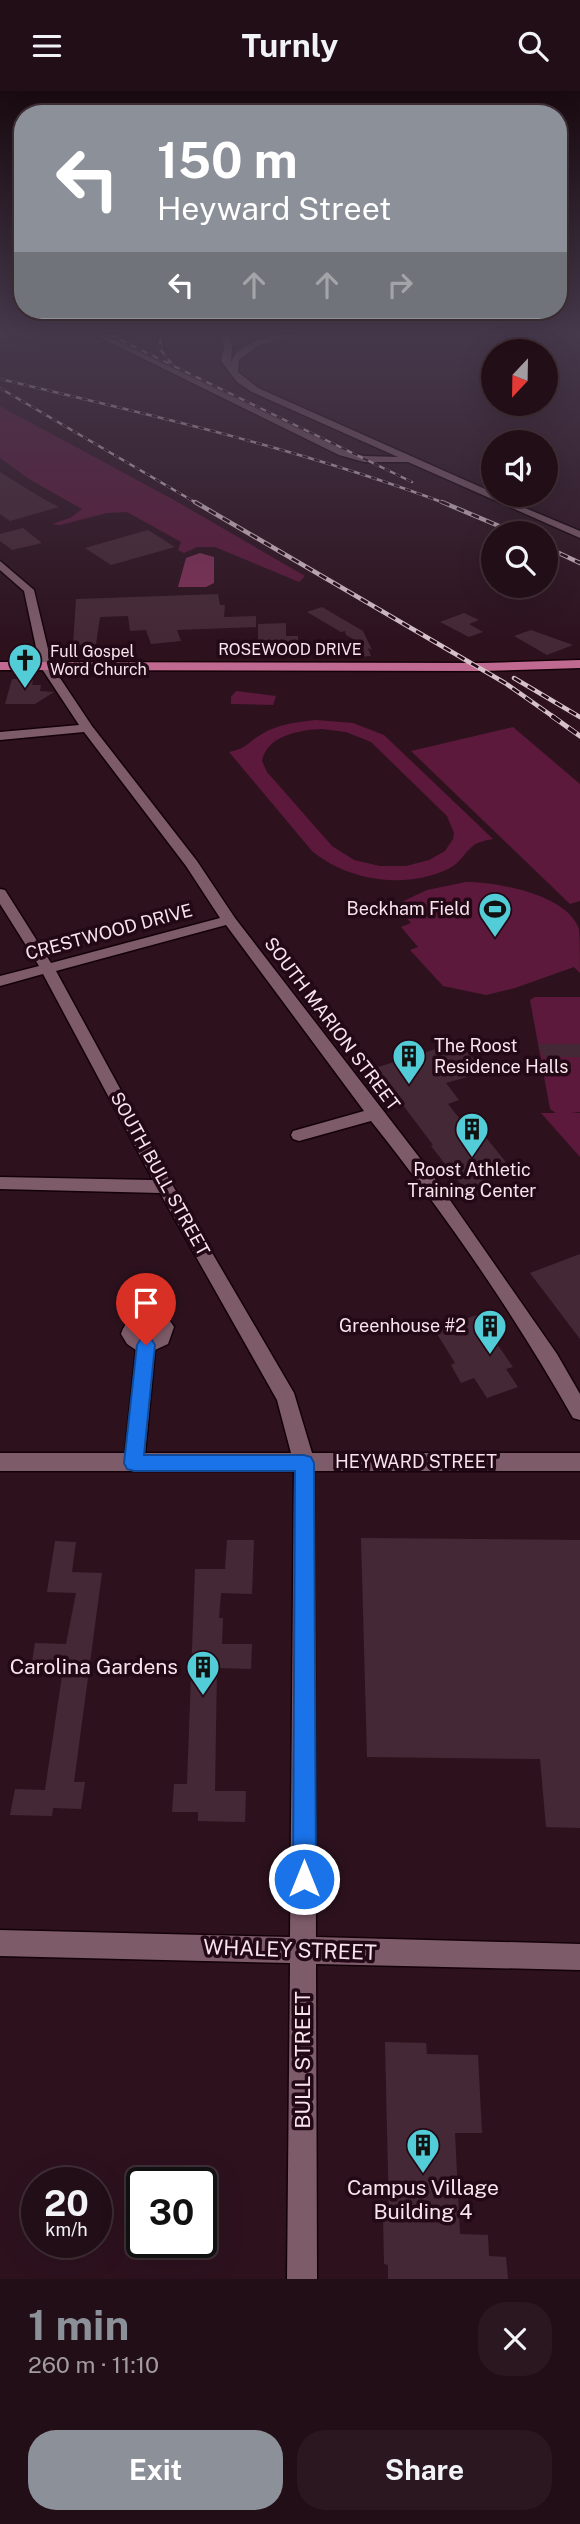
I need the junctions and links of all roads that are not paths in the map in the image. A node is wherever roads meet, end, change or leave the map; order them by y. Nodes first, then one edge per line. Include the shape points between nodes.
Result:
1 (303, 434) edge
2 (354, 434) edge
3 (412, 460) junction
4 (580, 535) edge
5 (0, 565) edge
6 (6, 577) edge
7 (580, 664) edge
8 (0, 666) edge
9 (46, 666) junction
10 (87, 727) junction
11 (0, 736) edge
12 (0, 893) edge
13 (229, 920) junction
14 (48, 969) junction
15 (0, 981) edge
16 (375, 1114) junction
17 (299, 1135) dead end
18 (0, 1183) edge
19 (165, 1187) junction
20 (146, 1345) dead end
21 (580, 1412) edge
22 (0, 1462) edge
23 (580, 1462) edge
24 (134, 1463) junction
25 (304, 1463) junction
26 (0, 1943) edge
27 (304, 1952) junction
28 (580, 1957) edge
29 (302, 2279) edge

1 - 3 street via 342,453
2 - 3 street
3 - 4 street
5 - 6 street
6 - 9 street via 29,590
7 - 9 main road, ROSEWOOD DRIVE
8 - 9 main road, ROSEWOOD DRIVE
9 - 10 street, SOUTH MARION STREET
10 - 11 street
10 - 13 street, SOUTH MARION STREET
12 - 14 street, SOUTH BULL STREET
13 - 14 street, CRESTWOOD DRIVE
13 - 16 street, SOUTH MARION STREET
14 - 15 street, CRESTWOOD DRIVE
14 - 19 street, SOUTH BULL STREET
16 - 17 street
16 - 21 street, SOUTH MARION STREET via 423,1174 550,1360
18 - 19 street
19 - 25 street, SOUTH BULL STREET via 286,1399
20 - 24 street
22 - 24 street, HEYWARD STREET
23 - 25 street, HEYWARD STREET
24 - 25 street, HEYWARD STREET
25 - 27 street, BULL STREET
26 - 27 street, WHALEY STREET
27 - 28 street, WHALEY STREET
27 - 29 street, BULL STREET

